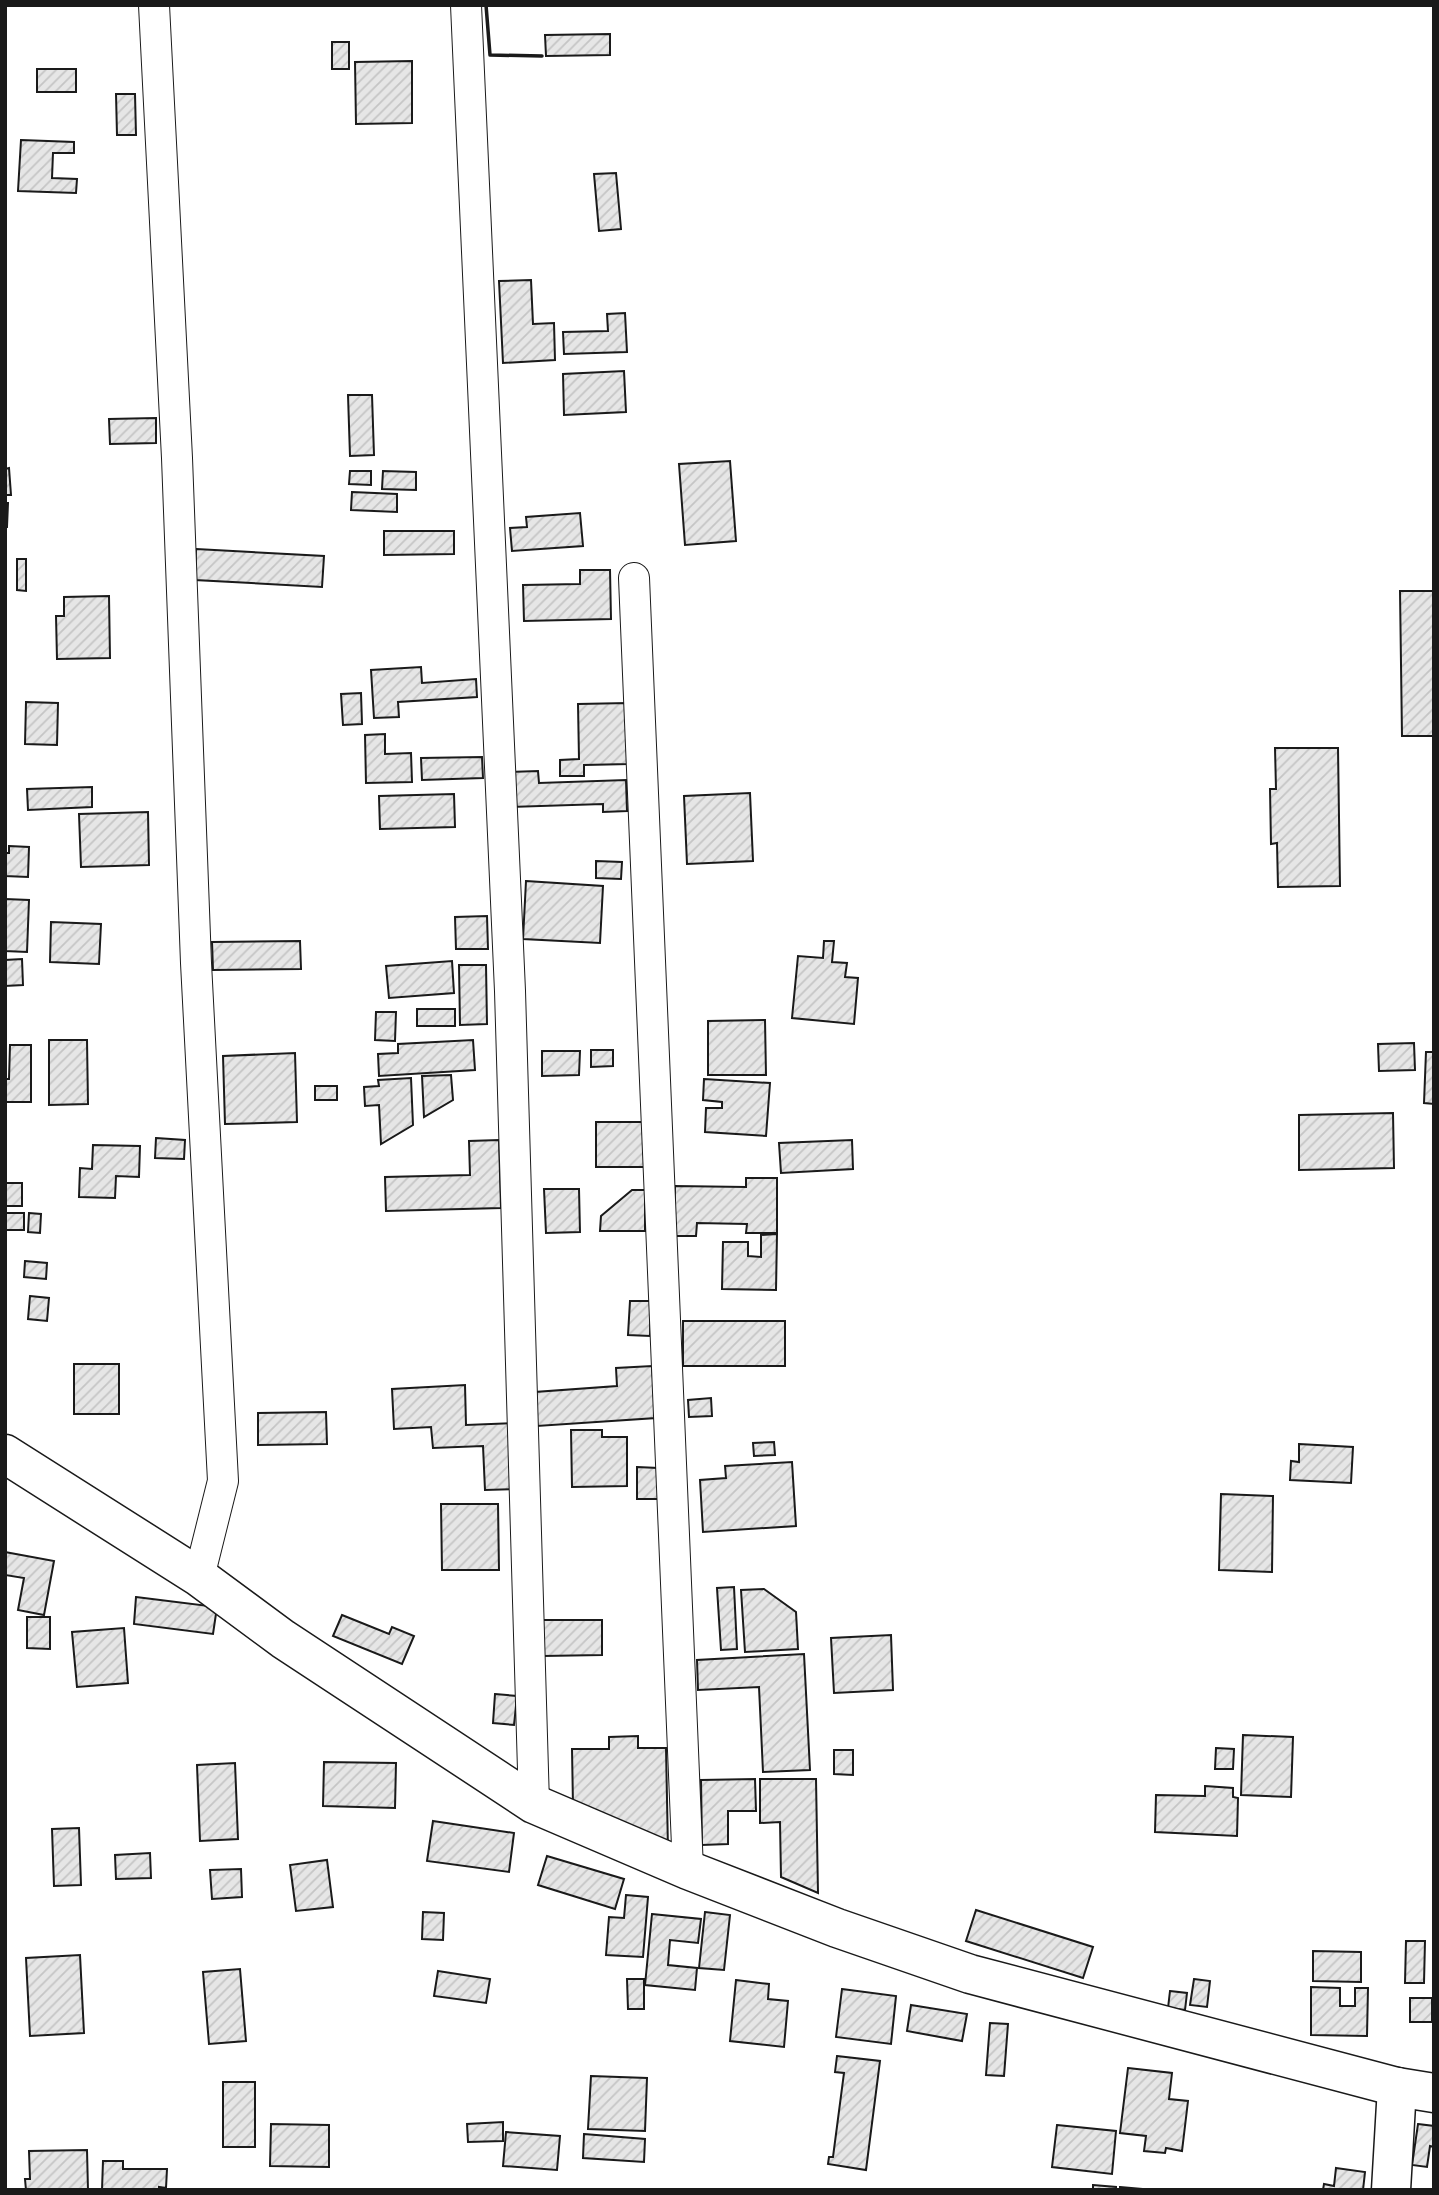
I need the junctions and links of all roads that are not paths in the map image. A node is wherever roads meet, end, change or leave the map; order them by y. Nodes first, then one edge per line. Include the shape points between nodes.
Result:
1 (154, 5) edge
2 (466, 5) edge
3 (634, 578) dead end
4 (5, 1454) edge
5 (199, 1577) junction
6 (534, 1804) junction
7 (688, 1870) junction
8 (1415, 2090) edge
9 (1391, 2190) edge

1 - 5 street via 223,1481
2 - 6 street via 510,991
3 - 7 street
4 - 5 street
5 - 6 street via 283,1639
6 - 7 street
7 - 8 street via 970,1974
8 - 9 street

